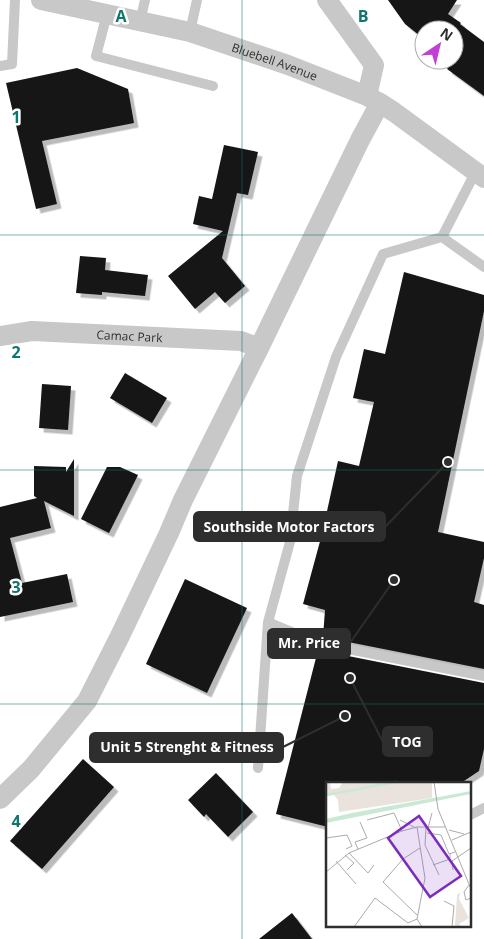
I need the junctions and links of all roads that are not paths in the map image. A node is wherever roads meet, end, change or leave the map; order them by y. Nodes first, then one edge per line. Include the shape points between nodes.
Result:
1 (16, 0) edge
2 (41, 0) edge
3 (145, 0) edge
4 (197, 0) edge
5 (327, 0) edge
6 (107, 14) junction
7 (140, 22) junction
8 (190, 32) junction
9 (0, 66) edge
10 (213, 86) dead end
11 (374, 100) junction
12 (480, 175) edge
13 (442, 237) junction
14 (484, 267) edge
15 (0, 336) edge
16 (259, 348) junction
17 (268, 622) junction
18 (484, 676) edge
19 (258, 768) dead end
20 (0, 799) edge
21 (484, 808) edge
22 (472, 814) edge

1 - 9 lane via 12,64
2 - 6 street, Bluebell Avenue
3 - 7 lane
4 - 8 lane
5 - 11 street via 374,65
6 - 7 street, Bluebell Avenue
6 - 10 lane via 96,56
7 - 8 street, Bluebell Avenue
8 - 11 street, Bluebell Avenue via 288,65
11 - 12 street, Bluebell Avenue
11 - 16 street via 360,140
12 - 13 lane
13 - 14 lane
13 - 17 lane via 383,254 336,358 297,476 290,542
15 - 16 street, Camac Park via 32,331 241,341
16 - 20 street via 87,701 31,769
17 - 18 lane via 318,643
17 - 19 lane
21 - 22 lane

